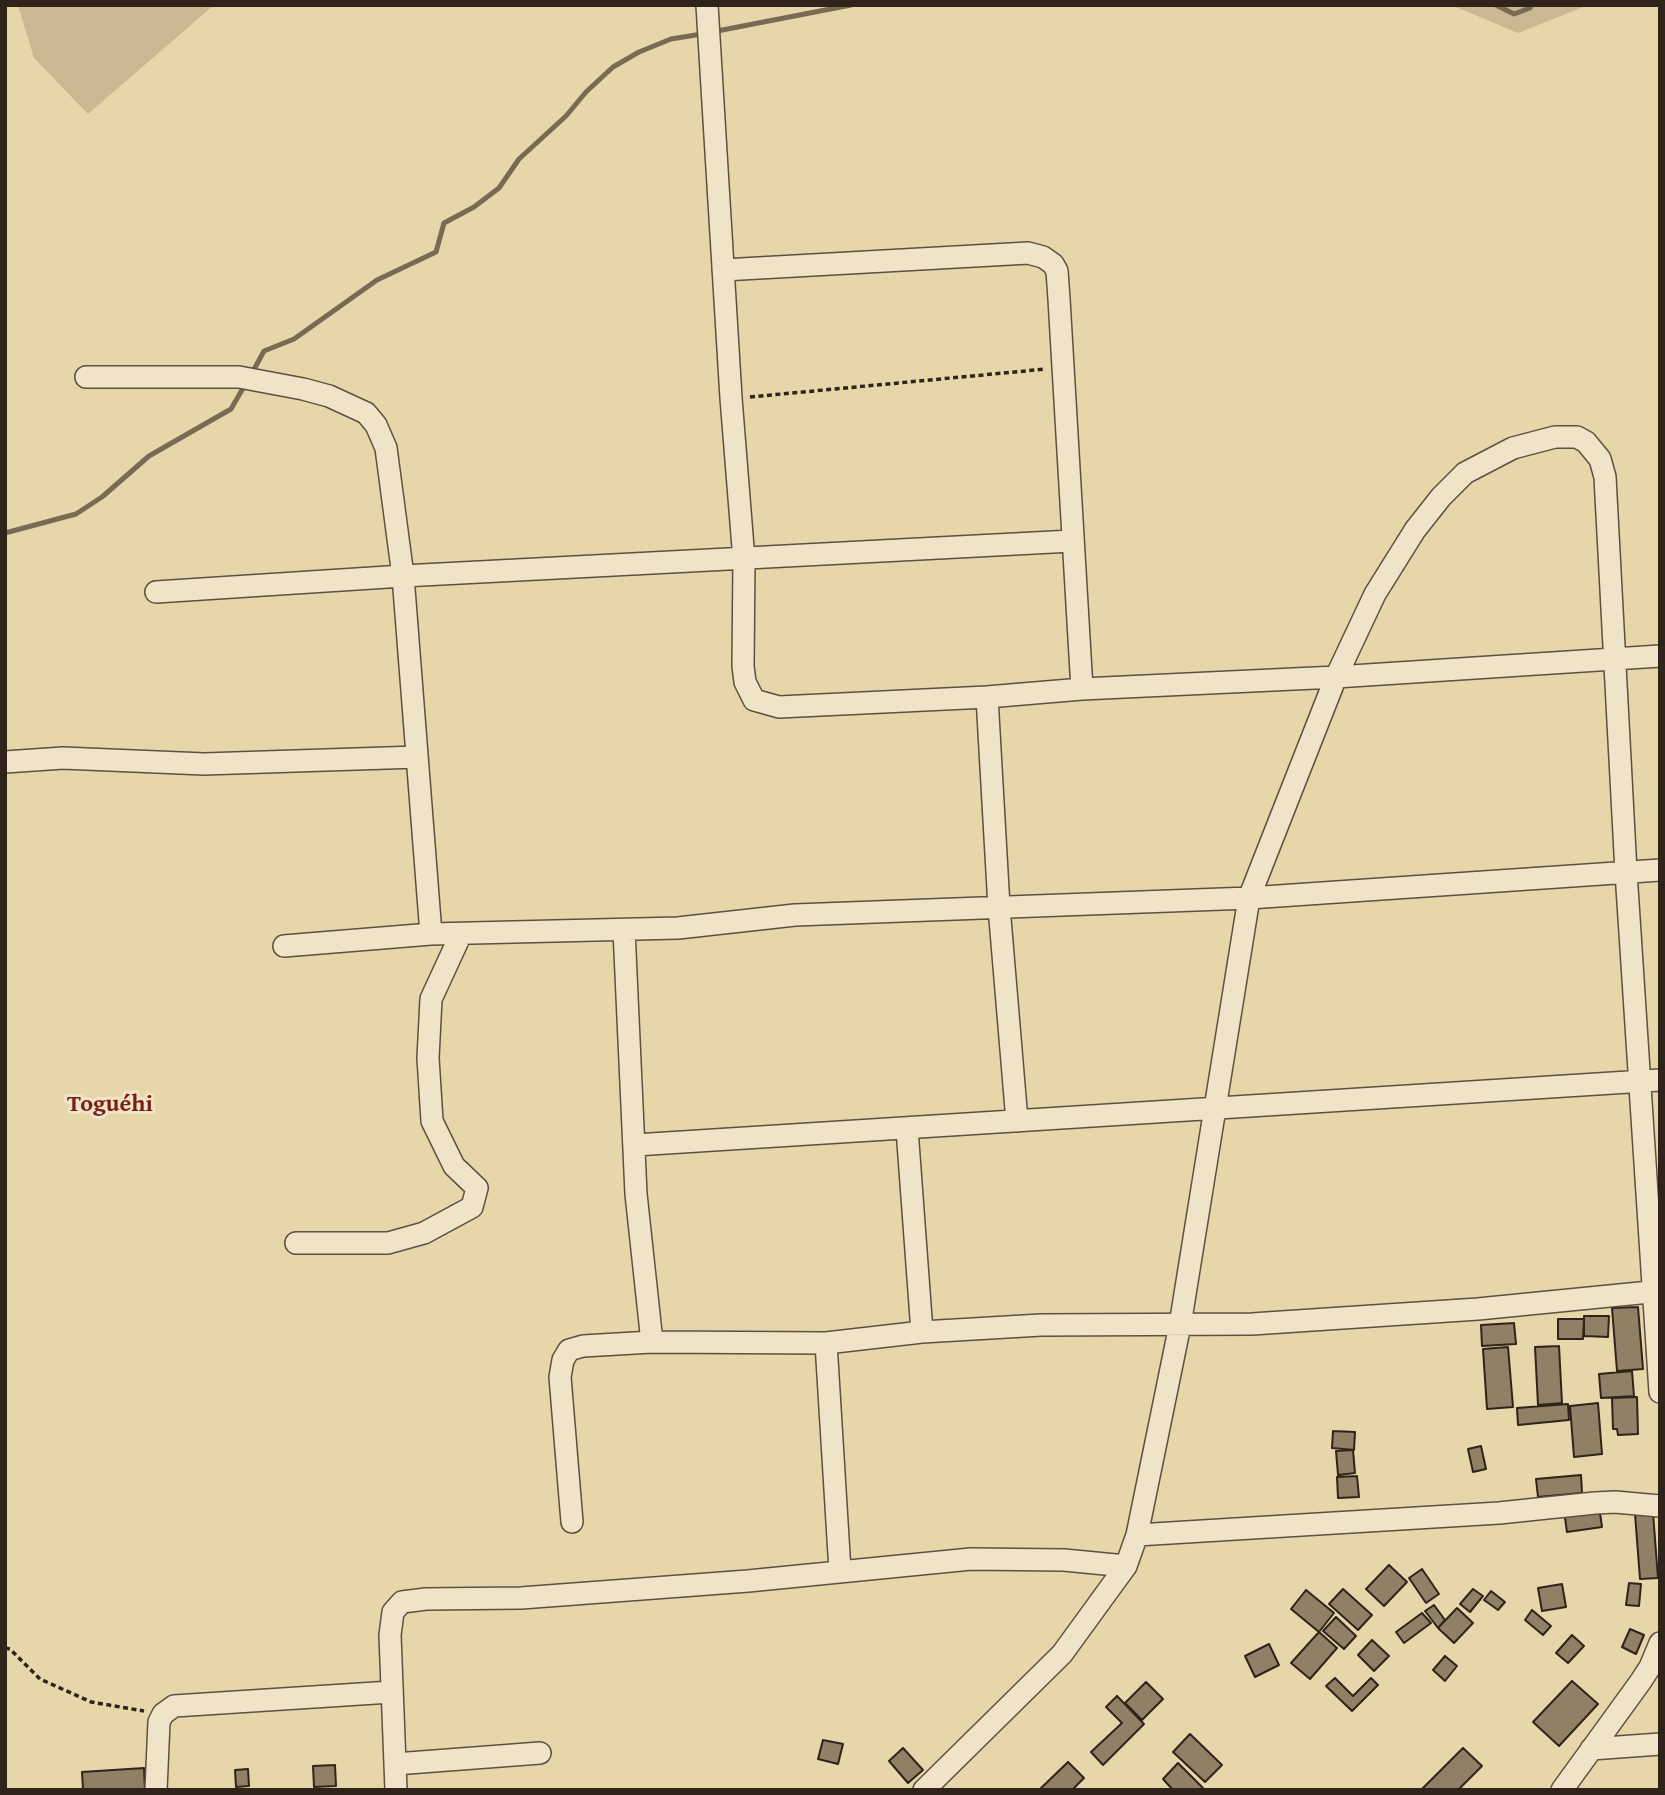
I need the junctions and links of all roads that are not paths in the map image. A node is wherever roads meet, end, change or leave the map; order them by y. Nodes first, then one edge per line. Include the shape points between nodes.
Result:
1 (707, 5) edge
2 (723, 270) junction
3 (86, 377) dead end
4 (1072, 541) junction
5 (744, 560) junction
6 (403, 576) junction
7 (156, 592) dead end
8 (1660, 656) edge
9 (1615, 660) junction
10 (1336, 677) junction
11 (1082, 689) junction
12 (987, 697) junction
13 (417, 758) junction
14 (5, 762) edge
15 (1660, 870) edge
16 (1626, 873) junction
17 (1249, 898) junction
18 (999, 907) junction
19 (624, 930) junction
20 (431, 934) junction
21 (461, 934) junction
22 (284, 946) dead end
23 (1650, 1081) edge
24 (1216, 1108) junction
25 (1017, 1121) junction
26 (906, 1129) junction
27 (635, 1145) junction
28 (296, 1243) dead end
29 (1656, 1292) edge
30 (1180, 1325) junction
31 (922, 1332) junction
32 (652, 1342) junction
33 (826, 1343) junction
34 (1660, 1392) edge
35 (1660, 1506) edge
36 (572, 1522) dead end
37 (1137, 1535) junction
38 (1126, 1566) junction
39 (840, 1571) junction
40 (1660, 1643) edge
41 (391, 1692) junction
42 (1660, 1744) edge
43 (1591, 1749) junction
44 (540, 1753) dead end
45 (395, 1764) junction
46 (156, 1790) edge
47 (396, 1790) edge
48 (924, 1790) edge
49 (1563, 1790) edge

1 - 2 street
2 - 4 street via 1028,253 1051,262 1057,271
2 - 5 street
3 - 6 street via 239,377 315,392 366,413 386,448
4 - 5 street
4 - 11 street
5 - 6 street
5 - 12 street via 743,666 754,700 779,707
6 - 7 street
6 - 13 street
8 - 9 street
9 - 10 street
9 - 10 street via 1605,477 1600,459 1586,442 1577,437 1555,437 1485,460 1441,497 1391,565
9 - 16 street
10 - 11 street
10 - 17 street
11 - 12 street
12 - 18 street
13 - 14 street via 204,764 63,758
13 - 20 street
15 - 16 street
16 - 17 street
16 - 23 street
17 - 18 street
17 - 24 street
18 - 19 street via 795,915
18 - 25 street
19 - 21 street
19 - 27 street
20 - 21 street
20 - 22 street
21 - 28 street via 431,999 428,1058 432,1121 454,1166 477,1188 472,1207 424,1233 388,1243
23 - 24 street
23 - 29 street
24 - 25 street
24 - 30 street
25 - 26 street
26 - 27 street
26 - 31 street
27 - 32 street
29 - 30 street via 1478,1309
29 - 34 street
30 - 31 street via 1041,1325
30 - 37 street
31 - 33 street
32 - 33 street
32 - 36 street via 583,1346 569,1350 563,1360 560,1377
33 - 39 street
35 - 37 street via 1595,1503
37 - 38 street
38 - 39 street via 1024,1558
38 - 48 street via 1062,1654
39 - 41 street via 521,1598 402,1602 391,1620
40 - 43 street via 1641,1681
41 - 45 street
41 - 46 street via 174,1706 159,1722
42 - 43 street
43 - 49 street
44 - 45 street
45 - 47 street

